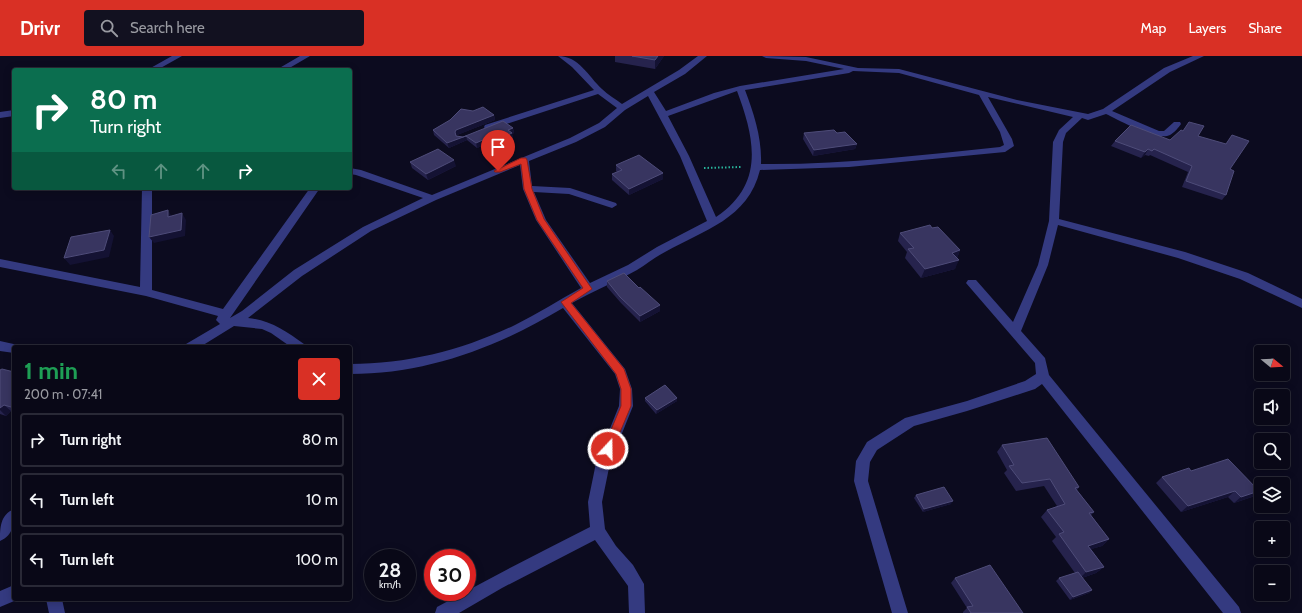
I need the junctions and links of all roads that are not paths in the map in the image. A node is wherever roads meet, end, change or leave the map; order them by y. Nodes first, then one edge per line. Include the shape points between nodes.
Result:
1 (178, 56) edge
2 (306, 56) edge
3 (562, 56) edge
4 (703, 56) edge
5 (766, 56) edge
6 (1200, 56) edge
7 (168, 61) junction
8 (155, 68) edge
9 (166, 68) edge
10 (284, 68) edge
11 (858, 70) junction
12 (740, 88) junction
13 (599, 91) junction
14 (649, 91) junction
15 (982, 93) junction
16 (622, 108) junction
17 (1106, 111) junction
18 (12, 113) edge
19 (0, 115) edge
20 (664, 115) junction
21 (1079, 116) junction
22 (1177, 124) dead end
23 (482, 130) edge
24 (524, 160) junction
25 (757, 167) junction
26 (352, 171) edge
27 (528, 189) junction
28 (148, 190) edge
29 (314, 190) edge
30 (432, 198) junction
31 (612, 205) dead end
32 (1054, 221) junction
33 (714, 224) junction
34 (0, 263) edge
35 (972, 283) dead end
36 (588, 289) junction
37 (146, 292) junction
38 (565, 302) junction
39 (1302, 304) edge
40 (229, 318) junction
41 (1015, 331) junction
42 (212, 333) junction
43 (193, 345) edge
44 (211, 345) edge
45 (297, 345) edge
46 (0, 346) edge
47 (12, 348) edge
48 (352, 369) edge
49 (1043, 376) junction
50 (12, 519) edge
51 (598, 531) junction
52 (0, 534) edge
53 (12, 594) edge
54 (0, 599) edge
55 (54, 601) edge
56 (57, 613) edge
57 (444, 613) edge
58 (637, 613) edge
59 (900, 613) edge
60 (1233, 613) edge

1 - 7 street
2 - 10 street
3 - 13 street via 575,65
4 - 14 street via 682,72
5 - 11 street via 806,59
6 - 17 street via 1167,70
7 - 8 street
7 - 9 street
11 - 12 street
11 - 15 street via 899,71
12 - 20 street
12 - 25 street via 756,134
13 - 16 street
13 - 23 street
14 - 16 street
14 - 20 street
15 - 21 street
15 - 25 street via 986,105 1008,138 1009,146 1002,150 862,165
16 - 24 street via 602,125
17 - 21 street via 1091,116
17 - 22 street via 1158,134 1168,133
18 - 19 street
20 - 33 street via 692,168
21 - 32 street via 1062,132 1058,142
24 - 27 street
24 - 30 street
25 - 33 street via 747,191 736,207
26 - 30 street
27 - 31 street via 570,191
27 - 36 street via 541,220
28 - 37 street
29 - 40 street
30 - 40 street via 367,229 298,273 246,314
32 - 39 street via 1181,255 1244,276
32 - 41 street via 1043,265
33 - 36 street via 670,244 633,267
34 - 37 street
35 - 41 street
36 - 38 street
37 - 40 street
38 - 48 street via 518,328 459,353 405,365
38 - 51 street via 621,372 626,389 626,406 603,463 595,502
40 - 42 street
40 - 45 street via 266,325 278,330
41 - 49 street via 1041,361
42 - 43 street
42 - 44 street
46 - 47 street
49 - 59 street via 1030,385 910,422 872,446 863,461 861,481
49 - 60 street
50 - 52 street
51 - 57 street via 496,583
51 - 58 street via 636,584
53 - 54 street
55 - 56 street

